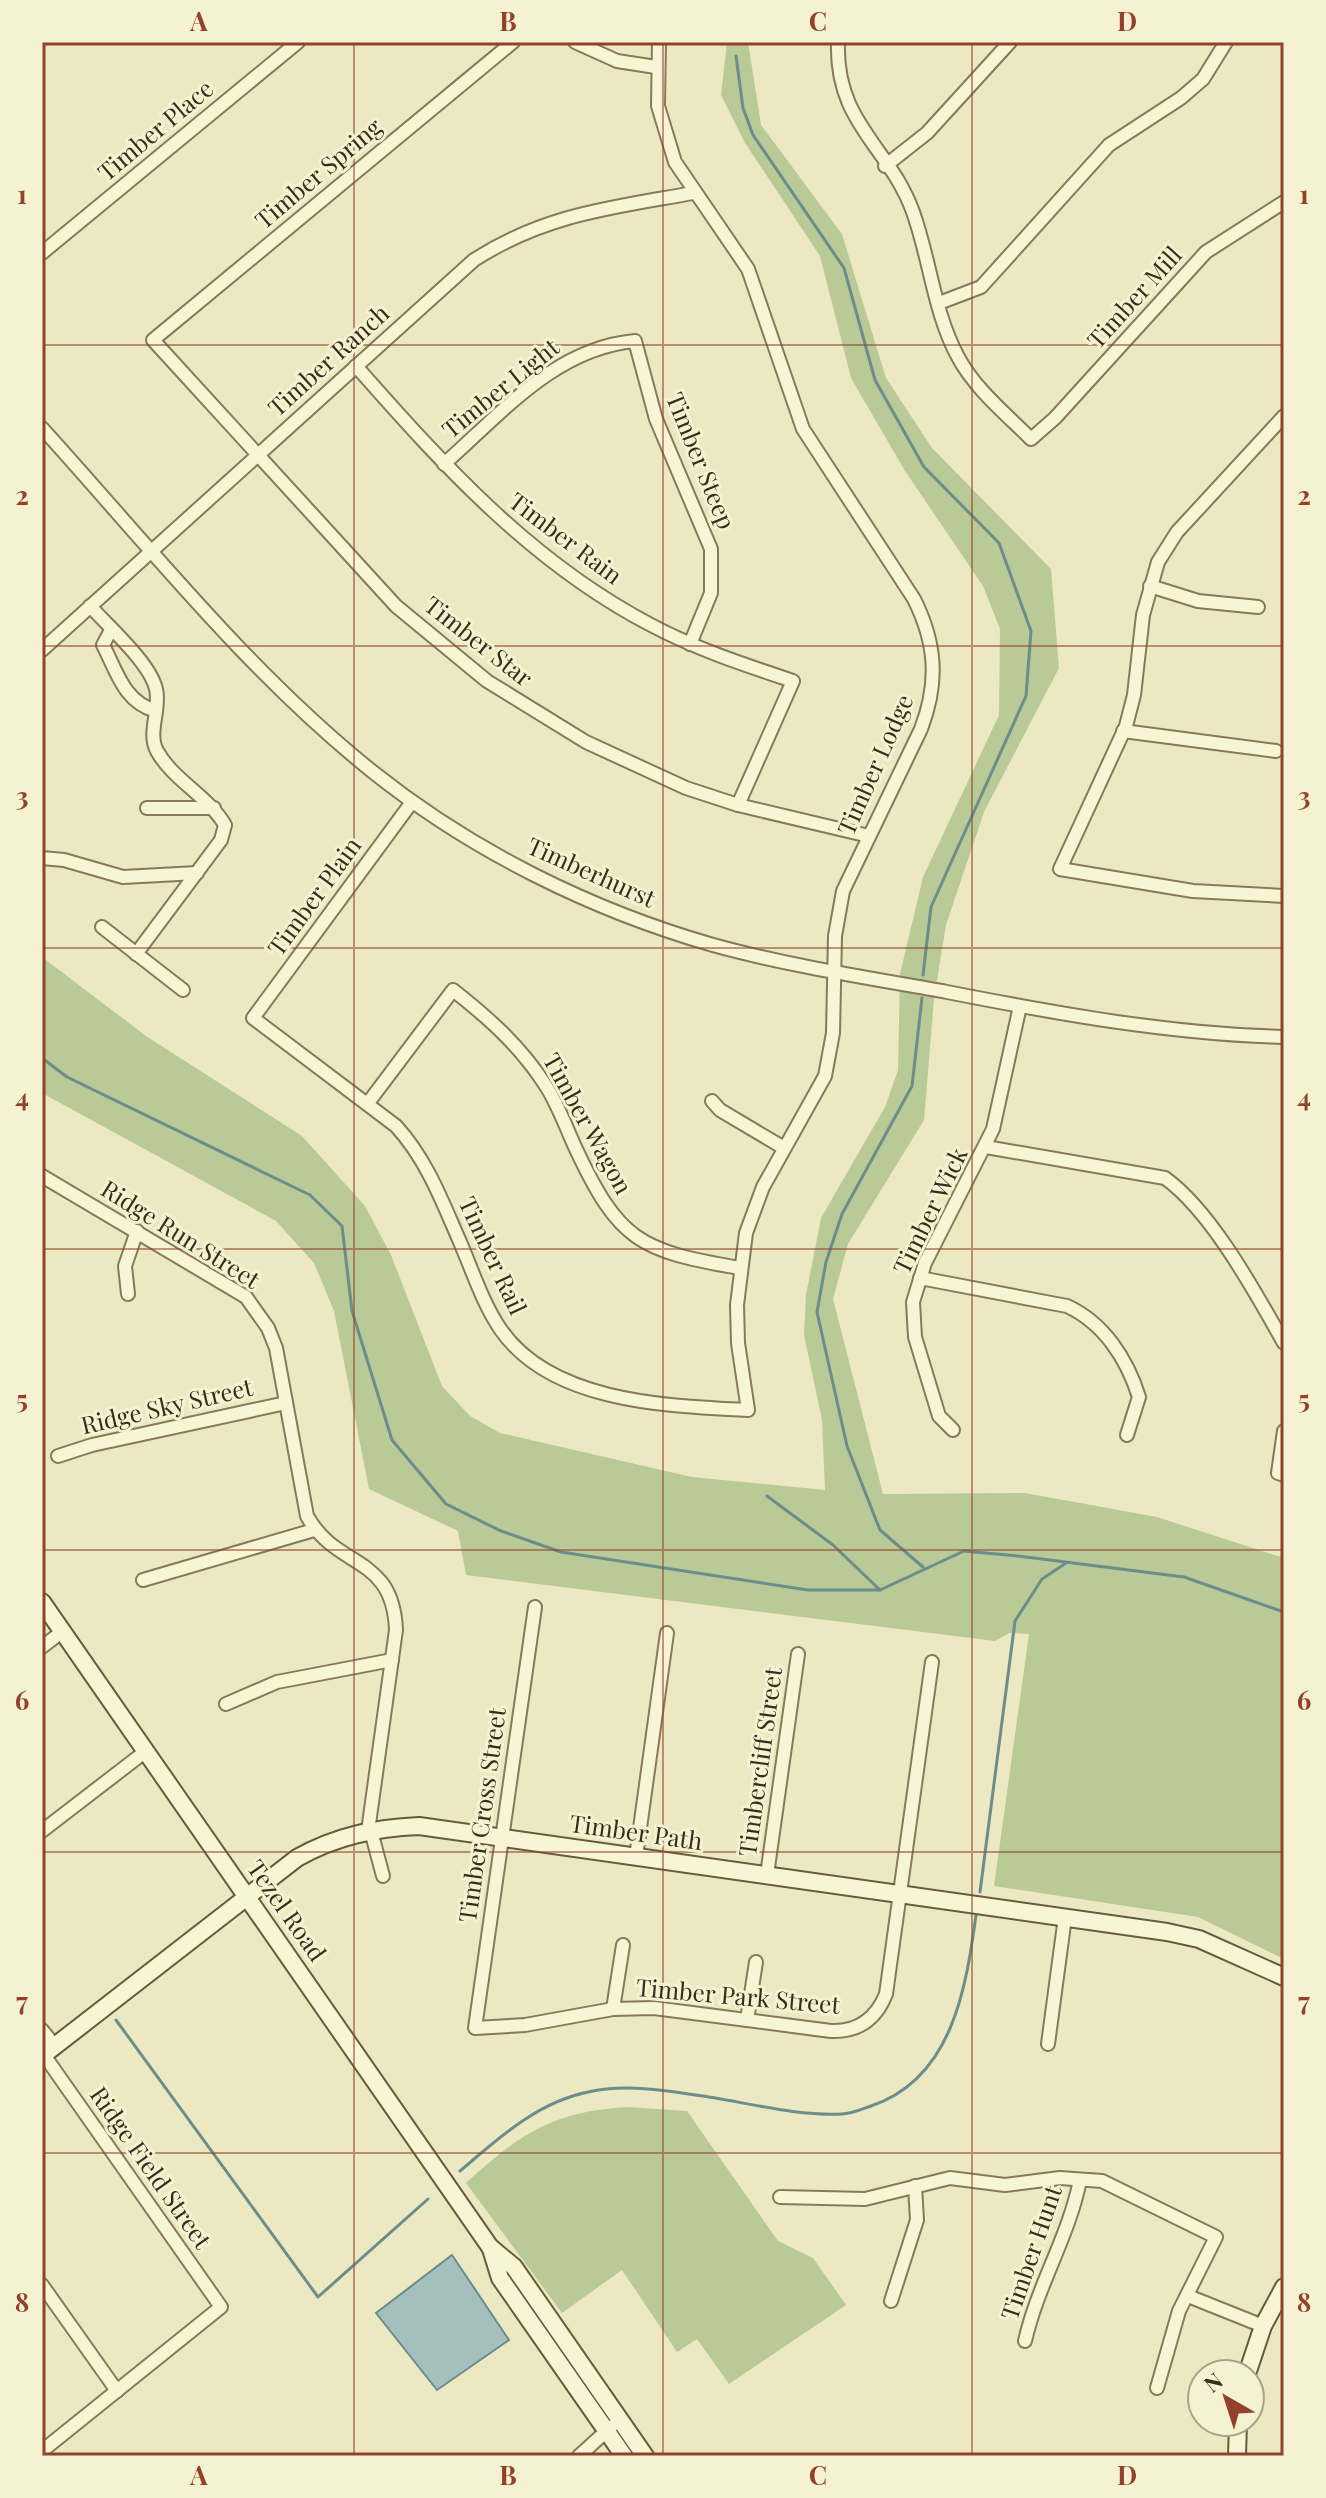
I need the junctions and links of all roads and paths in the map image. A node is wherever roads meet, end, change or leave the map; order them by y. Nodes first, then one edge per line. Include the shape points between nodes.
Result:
1 (298, 42) edge
2 (513, 42) edge
3 (575, 42) edge
4 (659, 42) edge
5 (838, 42) edge
6 (1010, 42) edge
7 (1226, 42) edge
8 (656, 67) junction
9 (885, 166) junction
10 (693, 193) junction
11 (1284, 202) edge
12 (42, 253) edge
13 (939, 303) junction
14 (153, 340) joint
15 (635, 341) joint
16 (356, 366) junction
17 (1284, 416) edge
18 (42, 428) edge
19 (258, 455) junction
20 (444, 464) junction
21 (153, 550) junction
22 (1150, 586) junction
23 (90, 606) junction
24 (1258, 607) dead end
25 (111, 630) junction
26 (690, 644) junction
27 (42, 650) edge
28 (156, 711) junction
29 (1123, 731) junction
30 (1276, 751) dead end
31 (412, 802) junction
32 (738, 805) junction
33 (147, 808) dead end
34 (214, 808) junction
35 (869, 836) junction
36 (42, 858) edge
37 (197, 873) junction
38 (1284, 896) edge
39 (102, 927) dead end
40 (136, 954) junction
41 (834, 971) junction
42 (183, 990) dead end
43 (1020, 1006) junction
44 (253, 1018) joint
45 (1284, 1037) edge
46 (712, 1101) dead end
47 (368, 1103) junction
48 (986, 1147) junction
49 (784, 1148) junction
50 (42, 1176) edge
51 (137, 1231) junction
52 (740, 1268) junction
53 (920, 1278) junction
54 (128, 1294) dead end
55 (1284, 1343) edge
56 (286, 1403) junction
57 (748, 1410) joint
58 (953, 1430) dead end
59 (1284, 1431) edge
60 (1127, 1435) dead end
61 (58, 1456) dead end
62 (1281, 1474) edge
63 (314, 1530) junction
64 (143, 1580) dead end
65 (42, 1602) edge
66 (535, 1607) dead end
67 (63, 1631) junction
68 (667, 1633) dead end
69 (42, 1647) edge
70 (798, 1654) dead end
71 (392, 1660) junction
72 (932, 1662) dead end
73 (226, 1704) dead end
74 (146, 1751) junction
75 (42, 1831) edge
76 (369, 1831) junction
77 (503, 1838) junction
78 (636, 1857) junction
79 (767, 1875) junction
80 (383, 1876) dead end
81 (900, 1894) junction
82 (247, 1896) junction
83 (1065, 1917) junction
84 (623, 1945) dead end
85 (756, 1962) dead end
86 (1284, 1977) edge
87 (613, 2009) junction
88 (747, 2020) junction
89 (475, 2028) joint
90 (42, 2030) edge
91 (1048, 2044) dead end
92 (47, 2052) edge
93 (1080, 2180) junction
94 (915, 2186) junction
95 (780, 2197) dead end
96 (490, 2247) junction
97 (42, 2285) edge
98 (1284, 2287) edge
99 (1188, 2296) junction
100 (891, 2301) dead end
101 (1263, 2326) junction
102 (1025, 2341) dead end
103 (1252, 2358) edge
104 (1157, 2388) dead end
105 (117, 2391) junction
106 (620, 2420) junction
107 (606, 2430) junction
108 (42, 2451) edge
109 (579, 2456) edge
110 (624, 2456) edge
111 (645, 2456) edge

1 - 12 street, Timber Place
2 - 14 street, Timber Spring
3 - 8 street via 617,61
4 - 8 street, Timber Lodge
5 - 9 street via 845,96
6 - 9 street via 921,139
7 - 13 street via 1203,79 1109,145 981,287
8 - 10 street, Timber Lodge via 661,125
9 - 13 street via 912,209
10 - 16 street, Timber Ranch via 559,219 510,237 458,273
10 - 35 street, Timber Lodge via 748,269 803,429 914,599 932,642 931,703
11 - 13 street, Timber Mill via 1206,252 1031,439 964,368
14 - 19 street, Timber Star
15 - 20 street, Timber Light via 603,345 562,362
15 - 26 street, Timber Steep via 656,419 711,549 711,593
16 - 19 street, Timber Ranch
16 - 20 street, Timber Rain
17 - 22 street via 1177,532
18 - 21 street, Timberhurst
19 - 21 street, Timber Ranch
19 - 32 street, Timber Star via 396,606 487,681 586,742
20 - 26 street, Timber Rain via 509,528 572,578
21 - 23 street, Timber Ranch
21 - 31 street, Timberhurst via 280,689
22 - 24 street via 1198,601
22 - 29 street via 1134,695
23 - 25 street
23 - 27 street, Timber Ranch
25 - 28 street via 153,681
25 - 28 street via 103,645 126,691
26 - 32 street, Timber Rain via 793,681
28 - 34 street via 157,752
29 - 30 street
29 - 38 street via 1060,869 1193,891
31 - 41 street, Timberhurst via 505,859 649,924 714,945
31 - 44 street, Timber Plain
32 - 35 street, Timber Star
33 - 34 street
34 - 37 street via 225,825 224,835
35 - 41 street, Timber Lodge via 837,914
36 - 37 street via 123,877
37 - 40 street
39 - 40 street
40 - 42 street
41 - 43 street, Timberhurst
41 - 49 street, Timber Lodge via 833,1033 825,1076
43 - 45 street, Timberhurst via 1220,1036
43 - 48 street, Timber Wick
44 - 47 street, Timber Rail
46 - 49 street
47 - 52 street, Timber Wagon via 453,990 494,1022 534,1068 598,1197 619,1223 664,1252
47 - 57 street, Timber Rail via 396,1126 421,1158 494,1319 521,1353 557,1377 590,1388
48 - 53 street, Timber Wick
48 - 55 street via 1165,1178 1207,1219
49 - 52 street, Timber Lodge via 752,1216
50 - 51 street, Ridge Run Street
51 - 54 street via 125,1266
51 - 56 street, Ridge Run Street via 256,1308 276,1348
52 - 57 street, Timber Lodge via 738,1343
53 - 58 street, Timber Wick via 913,1302 915,1337 939,1416
53 - 60 street via 1067,1306 1088,1317 1117,1348 1139,1397
56 - 61 street, Ridge Sky Street
56 - 63 street, Ridge Run Street via 303,1504
59 - 62 street
63 - 64 street
63 - 71 street via 384,1583 394,1602
65 - 67 street, Tezel Road
66 - 77 street, Timber Cross Street
67 - 69 street
67 - 74 street, Tezel Road
68 - 78 street
70 - 79 street, Timbercliff Street
71 - 73 street via 277,1682
71 - 76 street
72 - 81 street, Timber Park Street
74 - 75 street
74 - 82 street, Tezel Road
76 - 77 street, Timber Path via 419,1826
76 - 80 street
76 - 82 street, Timber Path via 310,1851
77 - 78 street, Timber Path
77 - 89 street, Timber Cross Street
78 - 79 street, Timber Path
79 - 81 street, Timber Path
81 - 83 street, Timber Path
81 - 88 street, Timber Park Street via 886,1994 871,2019 841,2032
82 - 92 street, Timber Path
82 - 96 street, Tezel Road
83 - 86 street, Timber Path via 1199,1939
83 - 91 street
84 - 87 street
85 - 88 street
87 - 88 street, Timber Park Street via 654,2008
87 - 89 street, Timber Park Street
90 - 92 street, Ridge Field Street
92 - 105 street, Ridge Field Street via 221,2307
93 - 94 street via 1005,2185 950,2178
93 - 99 street via 1102,2181 1216,2237
93 - 102 street, Timber Hunt via 1073,2216 1040,2289
94 - 95 street via 865,2199
94 - 100 street via 917,2220
96 - 106 street, Tezel Road via 514,2267
96 - 107 street, Tezel Road via 500,2278
97 - 105 street
98 - 101 street
99 - 101 street
99 - 104 street via 1172,2329
101 - 103 street
105 - 108 street
106 - 107 street
106 - 111 street, Tezel Road
107 - 109 street
107 - 110 street, Tezel Road

